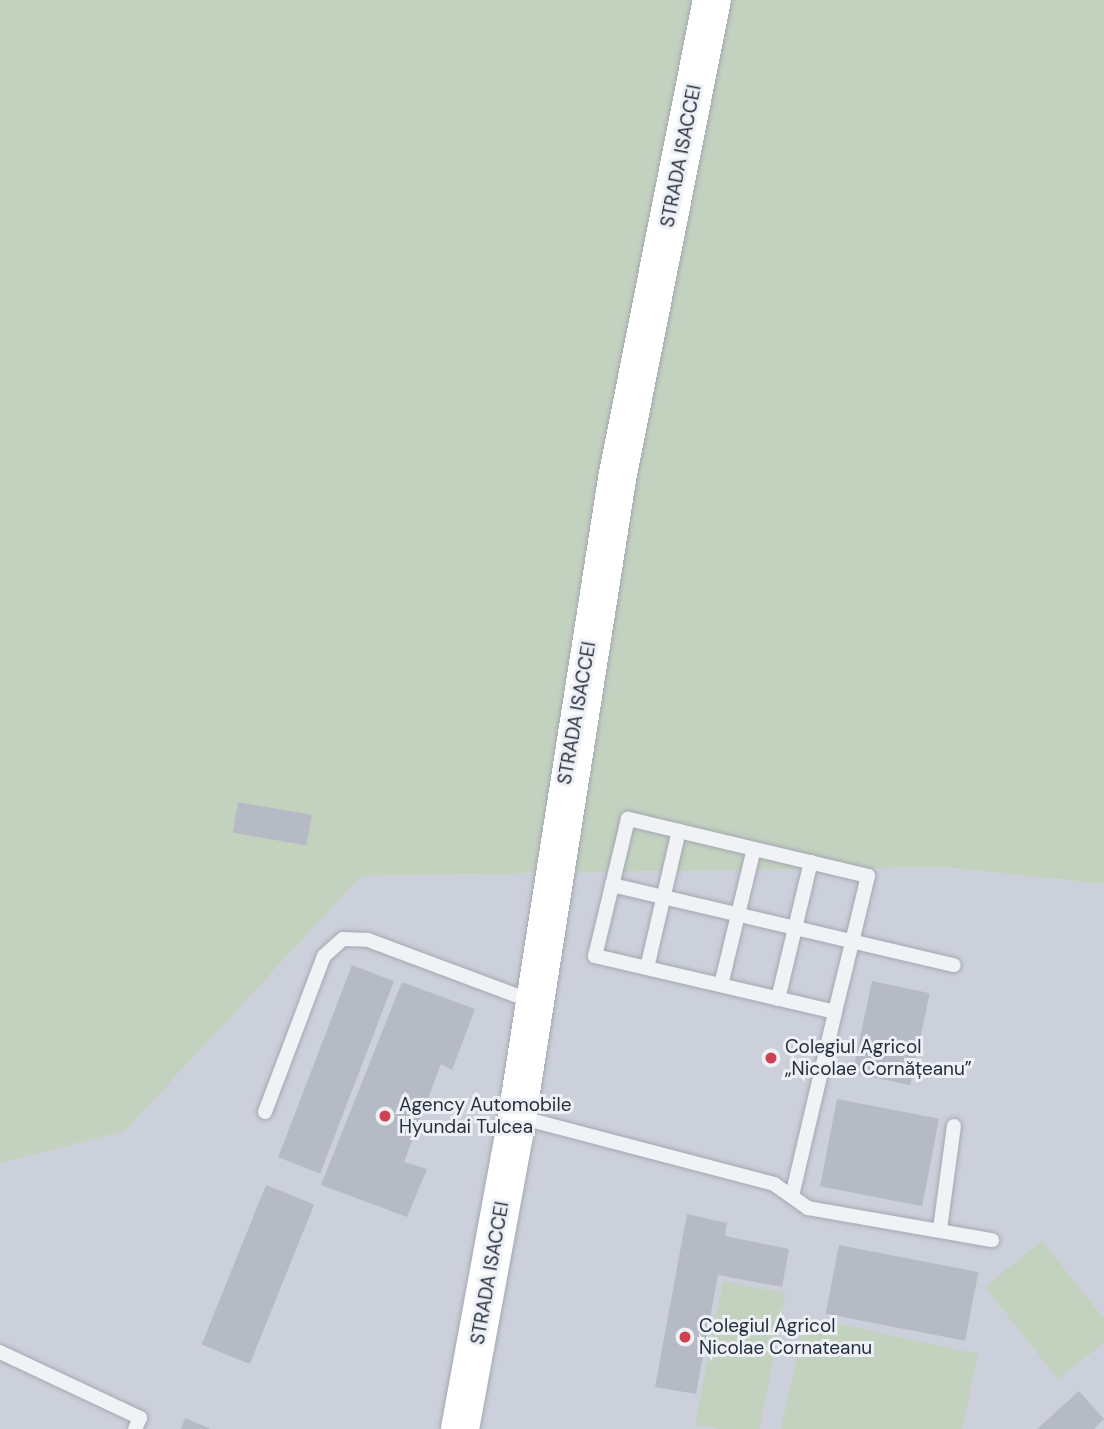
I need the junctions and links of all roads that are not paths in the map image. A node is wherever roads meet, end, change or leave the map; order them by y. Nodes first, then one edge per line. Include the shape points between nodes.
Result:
1 (712, 0) edge
2 (679, 831) junction
3 (754, 849) junction
4 (811, 862) junction
5 (612, 885) junction
6 (663, 897) junction
7 (738, 915) junction
8 (795, 928) junction
9 (852, 942) junction
10 (954, 965) dead end
11 (647, 968) junction
12 (721, 985) junction
13 (778, 999) junction
14 (531, 1001) junction
15 (835, 1012) junction
16 (265, 1112) dead end
17 (517, 1117) junction
18 (954, 1126) dead end
19 (792, 1196) junction
20 (940, 1229) junction
21 (992, 1240) dead end
22 (0, 1352) edge
23 (135, 1429) edge
24 (460, 1429) edge

1 - 14 highway, STRADA ISACCEI via 617,479
2 - 3 lane
2 - 5 lane via 628,819
2 - 6 lane
3 - 4 lane
3 - 7 lane
4 - 8 lane
4 - 9 lane via 868,876
5 - 6 lane
5 - 11 lane via 595,956
6 - 7 lane
6 - 11 lane
7 - 8 lane
7 - 12 lane
8 - 9 lane
8 - 13 lane
9 - 10 lane
9 - 15 lane
11 - 12 lane
12 - 13 lane
13 - 15 lane
14 - 16 lane via 368,940 343,939 324,956
14 - 17 highway, STRADA ISACCEI
15 - 19 lane
17 - 19 lane via 774,1184
17 - 24 highway, STRADA ISACCEI
18 - 20 lane
19 - 20 lane via 808,1208
20 - 21 lane
22 - 23 lane via 140,1418

